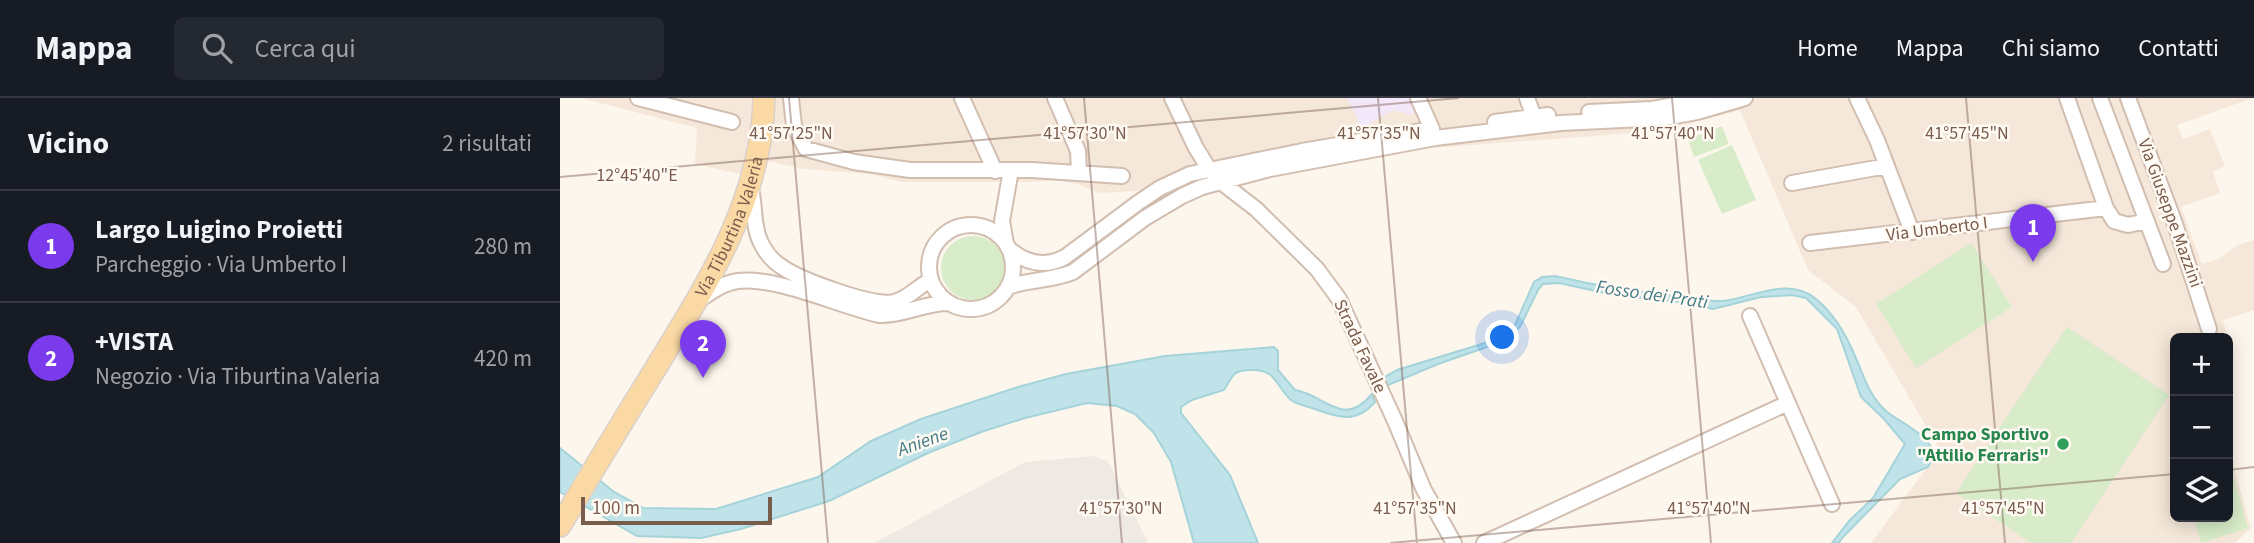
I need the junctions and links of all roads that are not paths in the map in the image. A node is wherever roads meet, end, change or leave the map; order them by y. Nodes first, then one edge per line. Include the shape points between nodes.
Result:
1 (638, 98) edge
2 (764, 98) edge
3 (791, 98) edge
4 (962, 98) edge
5 (1055, 98) edge
6 (1172, 98) edge
7 (1418, 98) edge
8 (1527, 98) edge
9 (1711, 98) edge
10 (1745, 98) edge
11 (1857, 98) edge
12 (2067, 98) edge
13 (2100, 98) edge
14 (2128, 98) edge
15 (1682, 101) edge
16 (1588, 105) edge
17 (1534, 117) junction
18 (732, 122) dead end
19 (1432, 129) junction
20 (1887, 166) junction
21 (1209, 169) junction
22 (1011, 170) junction
23 (995, 171) junction
24 (1079, 172) junction
25 (1122, 176) dead end
26 (1222, 182) junction
27 (1792, 183) dead end
28 (750, 184) junction
29 (2106, 208) junction
30 (1002, 215) junction
31 (2147, 221) junction
32 (981, 225) junction
33 (1912, 232) junction
34 (1810, 243) dead end
35 (1007, 246) junction
36 (2163, 264) dead end
37 (931, 280) junction
38 (1008, 288) junction
39 (695, 303) junction
40 (948, 303) junction
41 (1750, 316) dead end
42 (2209, 329) dead end
43 (1788, 403) junction
44 (1832, 503) dead end
45 (560, 526) edge
46 (1454, 543) edge
47 (1484, 543) edge

1 - 18 street
2 - 28 main road, Via Tiburtina Valeria
3 - 23 street via 794,126 806,149 911,170
4 - 23 street
5 - 24 street via 1078,151
6 - 21 street, Strada Favale
7 - 19 street
8 - 17 street
9 - 15 street
10 - 26 street via 1664,118 1561,123 1435,138 1307,160
11 - 20 street
12 - 29 street
13 - 31 street
14 - 42 street, Via Giuseppe Mazzini
15 - 16 street via 1652,109
16 - 17 street
17 - 19 street
19 - 21 street
20 - 27 street
20 - 33 street
21 - 26 street, Strada Favale
21 - 35 street via 1160,188 1060,260 1035,264
22 - 23 street
22 - 24 street
22 - 30 street
24 - 25 street
26 - 38 street via 1189,192 1160,209 1073,272
26 - 46 street, Strada Favale via 1274,226 1339,299 1424,490
28 - 37 street via 762,245 779,265 802,279 879,303 898,301
28 - 39 main road, Via Tiburtina Valeria via 729,242
29 - 31 street via 2114,221 2128,225
29 - 33 street, Via Umberto I
30 - 32 street
30 - 35 street
31 - 36 street
32 - 35 street
32 - 37 street via 957,228 938,241 929,265
33 - 34 street, Via Umberto I
35 - 38 street via 1013,267
37 - 40 street
38 - 40 street via 1000,299 975,310
39 - 40 street via 720,287 752,280 879,315
39 - 45 main road, Via Tiburtina Valeria
41 - 43 street
43 - 44 street
43 - 47 street

